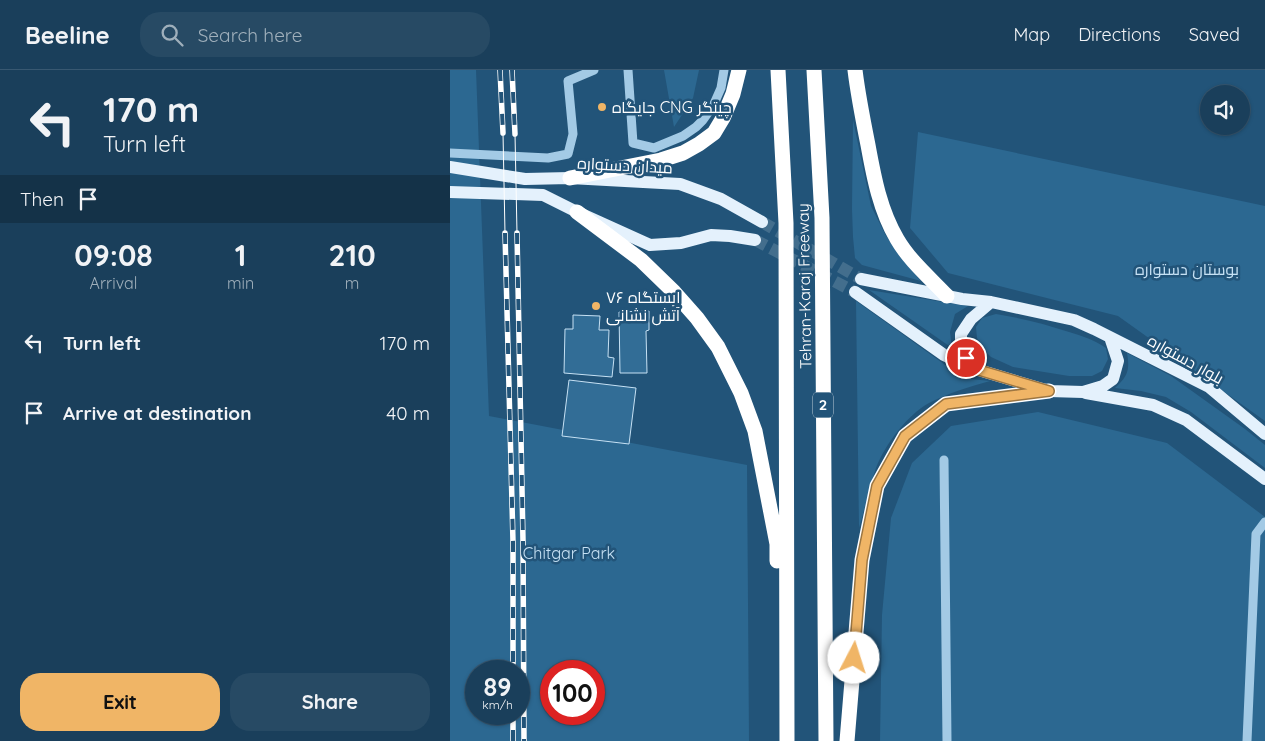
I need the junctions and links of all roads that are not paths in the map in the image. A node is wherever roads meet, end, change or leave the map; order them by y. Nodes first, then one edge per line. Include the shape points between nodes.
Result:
1 (594, 70) edge
2 (628, 70) edge
3 (724, 70) edge
4 (739, 70) edge
5 (778, 70) edge
6 (814, 70) edge
7 (855, 70) edge
8 (450, 153) edge
9 (450, 167) edge
10 (570, 178) junction
11 (450, 192) edge
12 (577, 212) junction
13 (762, 222) tunnel mouth
14 (754, 240) tunnel mouth
15 (861, 279) tunnel mouth
16 (855, 292) tunnel mouth
17 (948, 296) junction
18 (991, 302) junction
19 (1110, 337) junction
20 (972, 368) junction
21 (1049, 391) junction
22 (1083, 392) junction
23 (1265, 434) edge
24 (944, 460) dead end
25 (1265, 479) edge
26 (1265, 522) edge
27 (785, 741) edge
28 (826, 741) edge
29 (847, 741) edge
30 (947, 741) edge
31 (1247, 741) edge

1 - 8 street via 568,81 573,134 568,154 548,158
2 - 3 street via 633,143 654,148 683,136 703,120 721,88
4 - 10 highway via 723,118 714,133 699,144 661,160
5 - 27 highway, Tehran-Karaj Freeway via 786,223
6 - 28 highway, Tehran-Karaj Freeway / 2 via 822,218
7 - 17 highway via 876,189 885,215 897,240
9 - 10 main road, میدان دستواره via 525,179
10 - 13 main road, میدان دستواره via 680,184 720,199
11 - 12 main road via 543,195
12 - 14 main road via 650,245 680,243 711,235
12 - 27 highway via 642,260 692,311 718,347 741,394 755,431 776,544
15 - 17 main road
16 - 20 main road via 944,355
17 - 18 main road
18 - 19 main road, بلوار دستواره via 1074,320
18 - 20 main road via 971,319 960,334 961,348
19 - 22 main road via 1118,361 1113,379
19 - 23 main road, بلوار دستواره via 1209,387
20 - 21 main road
21 - 22 main road
21 - 29 highway via 946,404 905,436 877,486 862,560
22 - 25 main road via 1153,404 1186,420
24 - 30 street
26 - 31 street via 1256,534

